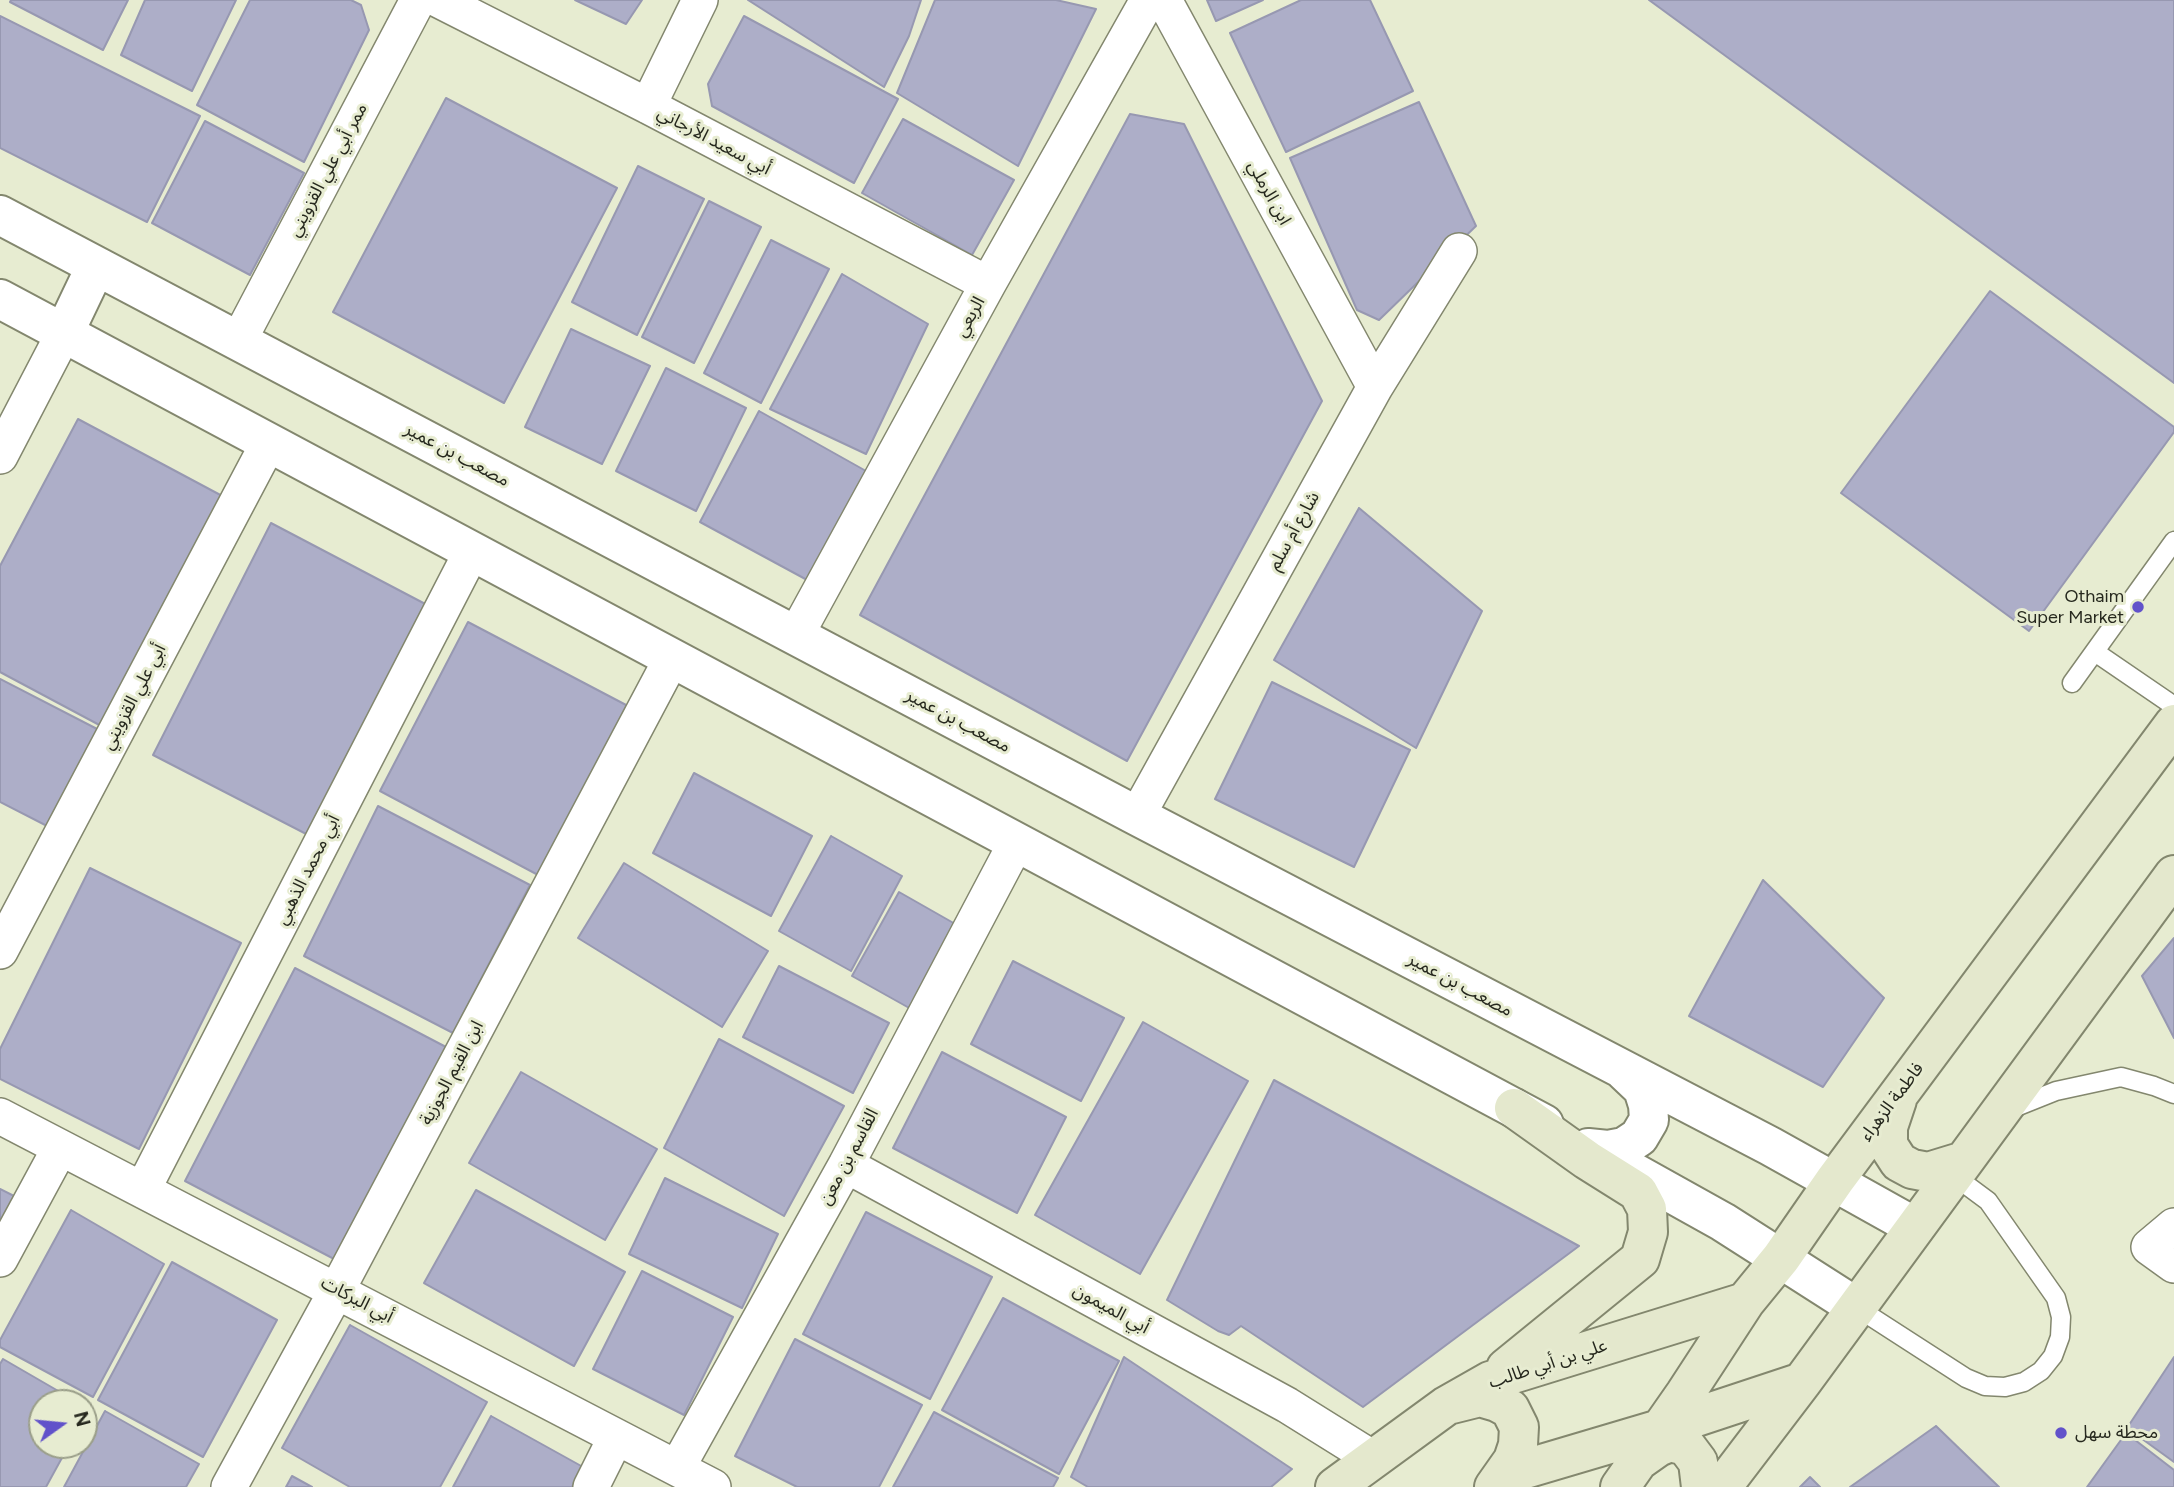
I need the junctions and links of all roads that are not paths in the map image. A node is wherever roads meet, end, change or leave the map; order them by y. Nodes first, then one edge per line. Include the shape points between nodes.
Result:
1 (418, 0) edge
2 (439, 0) edge
3 (700, 0) edge
4 (1149, 0) edge
5 (1164, 0) edge
6 (648, 106) junction
7 (0, 215) edge
8 (1459, 251) dead end
9 (96, 265) junction
10 (988, 284) junction
11 (0, 299) edge
12 (64, 333) junction
13 (239, 340) junction
14 (1375, 387) junction
15 (269, 442) junction
16 (0, 456) edge
17 (2174, 541) edge
18 (472, 551) junction
19 (796, 635) junction
20 (2095, 652) junction
21 (672, 658) junction
22 (2072, 683) dead end
23 (2174, 706) edge
24 (2174, 724) edge
25 (1137, 816) junction
26 (1016, 843) junction
27 (2174, 875) edge
28 (0, 951) edge
29 (1622, 1069) junction
30 (1900, 1092) junction
31 (2174, 1094) edge
32 (1514, 1108) junction
33 (1998, 1114) junction
34 (0, 1116) edge
35 (60, 1148) junction
36 (1588, 1148) junction
37 (846, 1165) junction
38 (1958, 1168) junction
39 (1835, 1180) junction
40 (143, 1189) junction
41 (1915, 1227) junction
42 (1781, 1258) junction
43 (0, 1259) edge
44 (337, 1290) junction
45 (1745, 1302) junction
46 (1857, 1307) junction
47 (1490, 1381) junction
48 (1802, 1382) junction
49 (1446, 1406) junction
50 (1660, 1429) junction
51 (616, 1437) junction
52 (1372, 1458) junction
53 (677, 1468) junction
54 (1630, 1474) edge
55 (229, 1487) edge
56 (591, 1487) edge
57 (713, 1487) edge
58 (1335, 1487) edge
59 (1494, 1487) edge
60 (1701, 1487) edge
61 (1722, 1487) edge

1 - 13 street, ممر أبي علي القزويني
2 - 6 street, أبي سعيد الأرجاني
3 - 6 street
4 - 10 street, الربعي
5 - 14 street, ابن الرملي
6 - 10 street, أبي سعيد الأرجاني
7 - 9 street, مصعب بن عمير
8 - 14 street, شارع أم سلم
9 - 12 street
9 - 13 street, مصعب بن عمير
10 - 19 street, الربعي
11 - 12 street
12 - 15 street
12 - 16 street
13 - 19 street, مصعب بن عمير
14 - 25 street, شارع أم سلم
15 - 18 street
15 - 28 street, أبي علي القزويني
17 - 20 lane
18 - 21 street
18 - 40 street, أبي محمد الذهبي
19 - 25 street, مصعب بن عمير
20 - 22 lane
20 - 23 lane
21 - 26 street
21 - 44 street, ابن القيم الجوزية
24 - 30 main road, فاطمة الزهراء
25 - 29 street, مصعب بن عمير
26 - 32 street
26 - 37 street, القاسم بن معن
27 - 33 main road
29 - 36 street via 1643,1089 1649,1120 1639,1137 1624,1147
29 - 39 street, مصعب بن عمير
30 - 38 main road via 1888,1127 1888,1145 1899,1162 1928,1172
30 - 39 main road, فاطمة الزهراء
31 - 33 lane via 2121,1077 2056,1091
32 - 36 street
32 - 47 main road via 1638,1192 1647,1209 1648,1231 1640,1259
33 - 38 main road
34 - 35 street, أبي البركات
35 - 40 street, أبي البركات
35 - 43 street
36 - 42 street
37 - 52 street, أبي الميمون via 1287,1405
37 - 53 street, القاسم بن معن
38 - 41 main road
38 - 46 lane via 1988,1201 2056,1298 2060,1337 2053,1356 2024,1382 1985,1386
39 - 41 street, مصعب بن عمير
39 - 42 main road, فاطمة الزهراء
40 - 44 street, أبي البركات
41 - 46 main road
42 - 45 main road, فاطمة الزهراء
42 - 46 street
44 - 51 street, أبي البركات
44 - 55 street, ابن القيم الجوزية
45 - 47 main road, علي بن أبي طالب
45 - 50 main road, فاطمة الزهراء
46 - 48 main road
47 - 49 main road, علي بن أبي طالب
48 - 50 main road
48 - 61 main road
49 - 52 main road, علي بن أبي طالب
49 - 59 main road via 1480,1397 1510,1409 1519,1427 1518,1445
50 - 54 main road, فاطمة الزهراء
50 - 59 main road via 1515,1472
51 - 53 street, أبي البركات
51 - 56 street
52 - 58 main road, علي بن أبي طالب
53 - 57 street, أبي البركات
54 - 60 main road via 1658,1447 1670,1442 1686,1446 1698,1462

